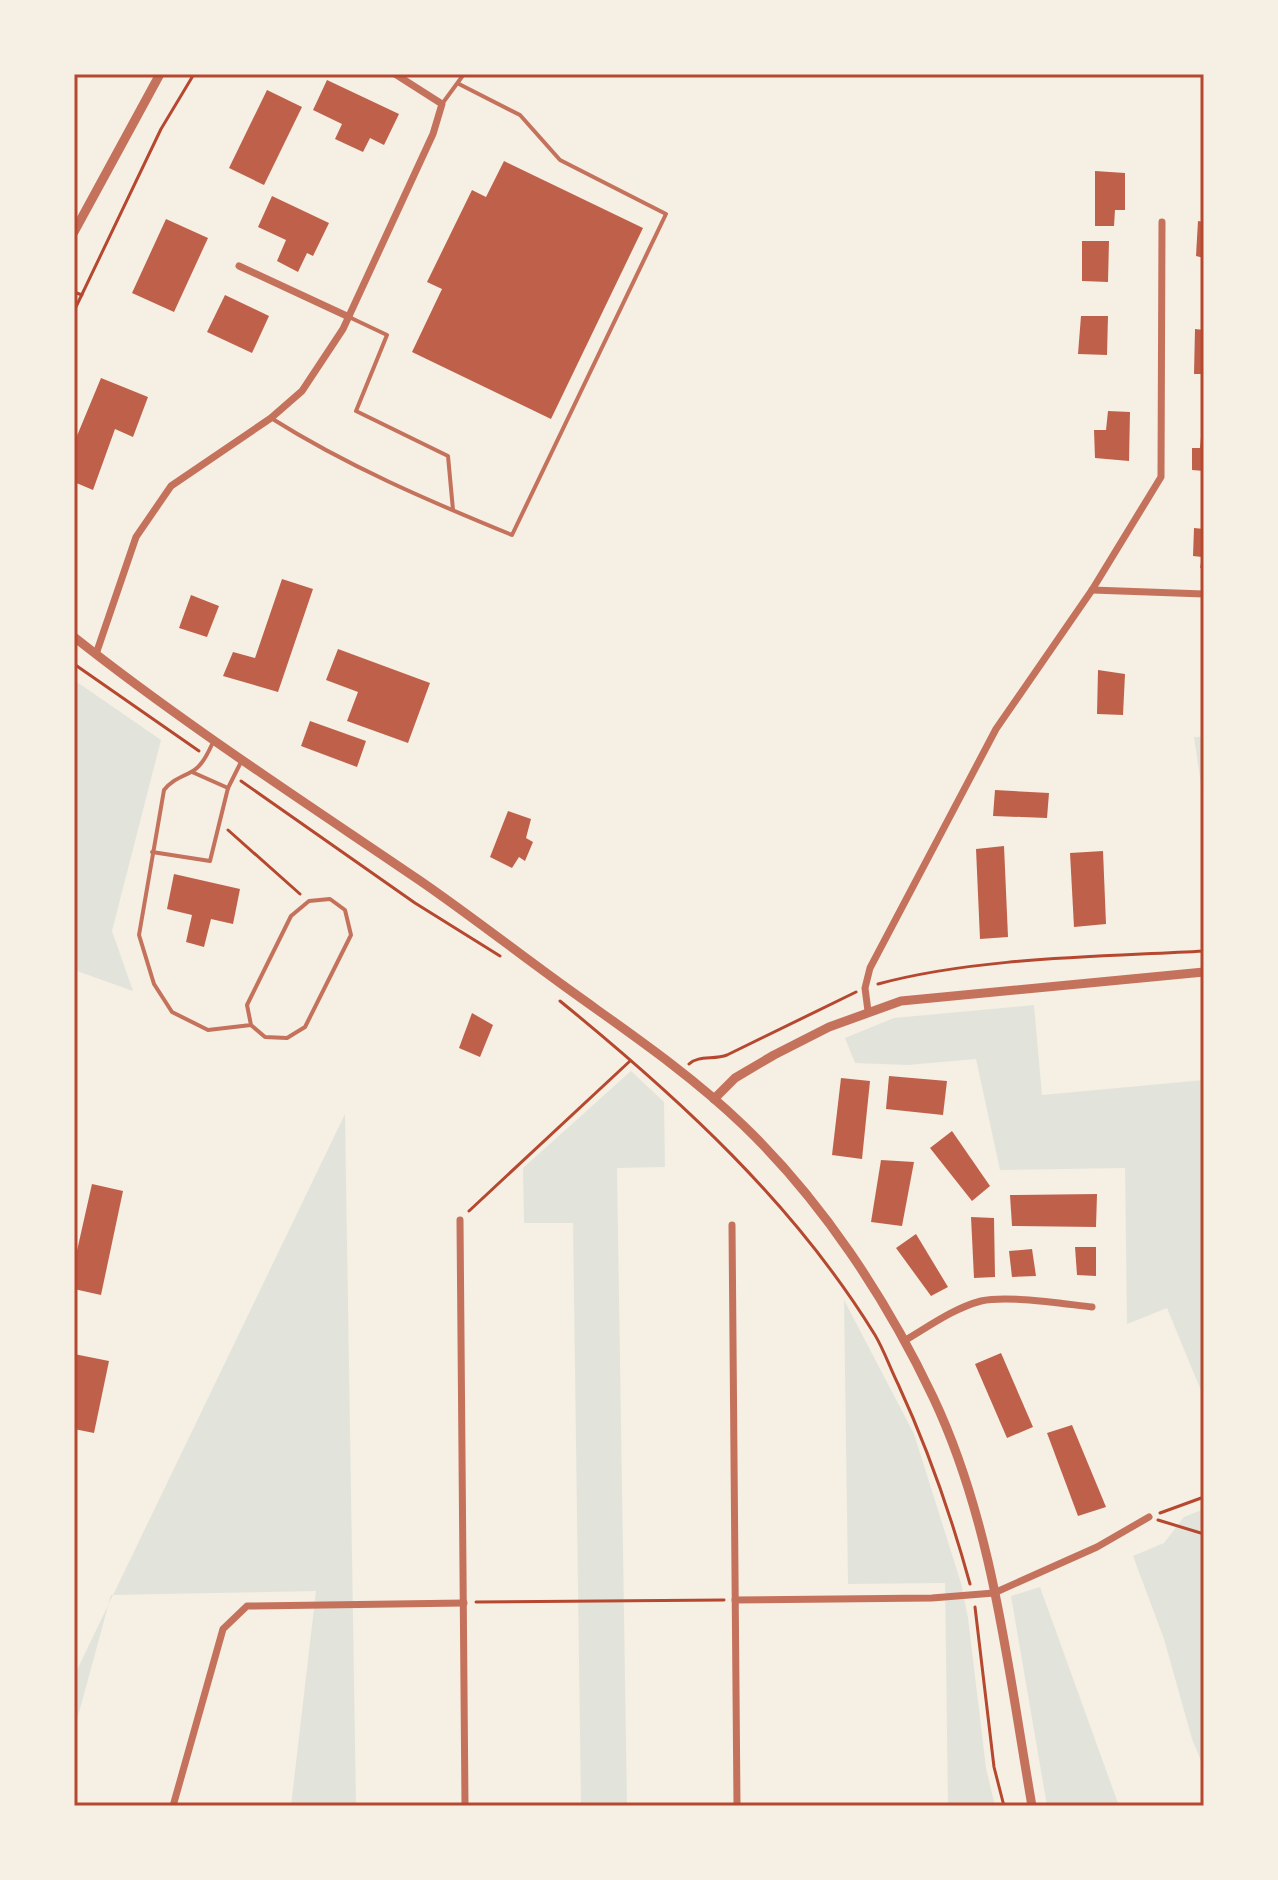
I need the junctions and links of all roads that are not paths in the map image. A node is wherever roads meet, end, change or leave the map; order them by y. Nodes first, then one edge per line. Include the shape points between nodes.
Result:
1 (160, 74) edge
2 (395, 74) edge
3 (464, 74) edge
4 (459, 84) junction
5 (442, 104) junction
6 (1162, 222) dead end
7 (74, 232) edge
8 (239, 266) dead end
9 (349, 317) junction
10 (271, 418) junction
11 (453, 511) junction
12 (1092, 590) junction
13 (1204, 594) edge
14 (74, 637) edge
15 (96, 654) junction
16 (214, 739) junction
17 (243, 760) junction
18 (192, 772) junction
19 (228, 788) junction
20 (152, 852) junction
21 (1204, 972) edge
22 (868, 1011) junction
23 (251, 1025) junction
24 (714, 1099) junction
25 (460, 1220) road end
26 (732, 1225) dead end
27 (1092, 1307) dead end
28 (904, 1341) junction
29 (1149, 1517) road end
30 (994, 1593) junction
31 (735, 1600) junction
32 (464, 1603) junction
33 (173, 1806) edge
34 (465, 1806) edge
35 (737, 1806) edge
36 (1032, 1806) edge

1 - 7 street
2 - 5 street
3 - 4 lane
4 - 5 lane
4 - 11 lane via 520,115 560,160 666,214 512,535
5 - 9 street
6 - 12 street via 1161,477
8 - 9 street
9 - 10 street via 302,391
9 - 11 lane via 387,335 356,411 448,456
10 - 11 lane
10 - 15 street via 171,486 136,537
12 - 13 street
12 - 22 street via 996,729 951,812 870,968 865,988
14 - 15 street
15 - 16 street
16 - 17 street
16 - 18 lane
17 - 19 lane
17 - 24 street via 424,883
18 - 19 lane
18 - 20 lane via 164,790
19 - 20 lane via 210,861
20 - 23 lane via 139,935 154,984 172,1012 208,1030
21 - 22 street via 901,1001
22 - 24 street via 774,1055 735,1078
23 - 23 lane via 265,1037 287,1038 305,1027 351,935 345,910 330,899 309,901 291,916 247,1005
24 - 28 street via 785,1170 830,1225
25 - 32 street
26 - 31 street
27 - 28 street via 982,1301
28 - 30 street via 958,1459
29 - 30 street via 1097,1547
30 - 31 street
30 - 36 street
31 - 35 street
32 - 33 street via 247,1606 223,1629
32 - 34 street

